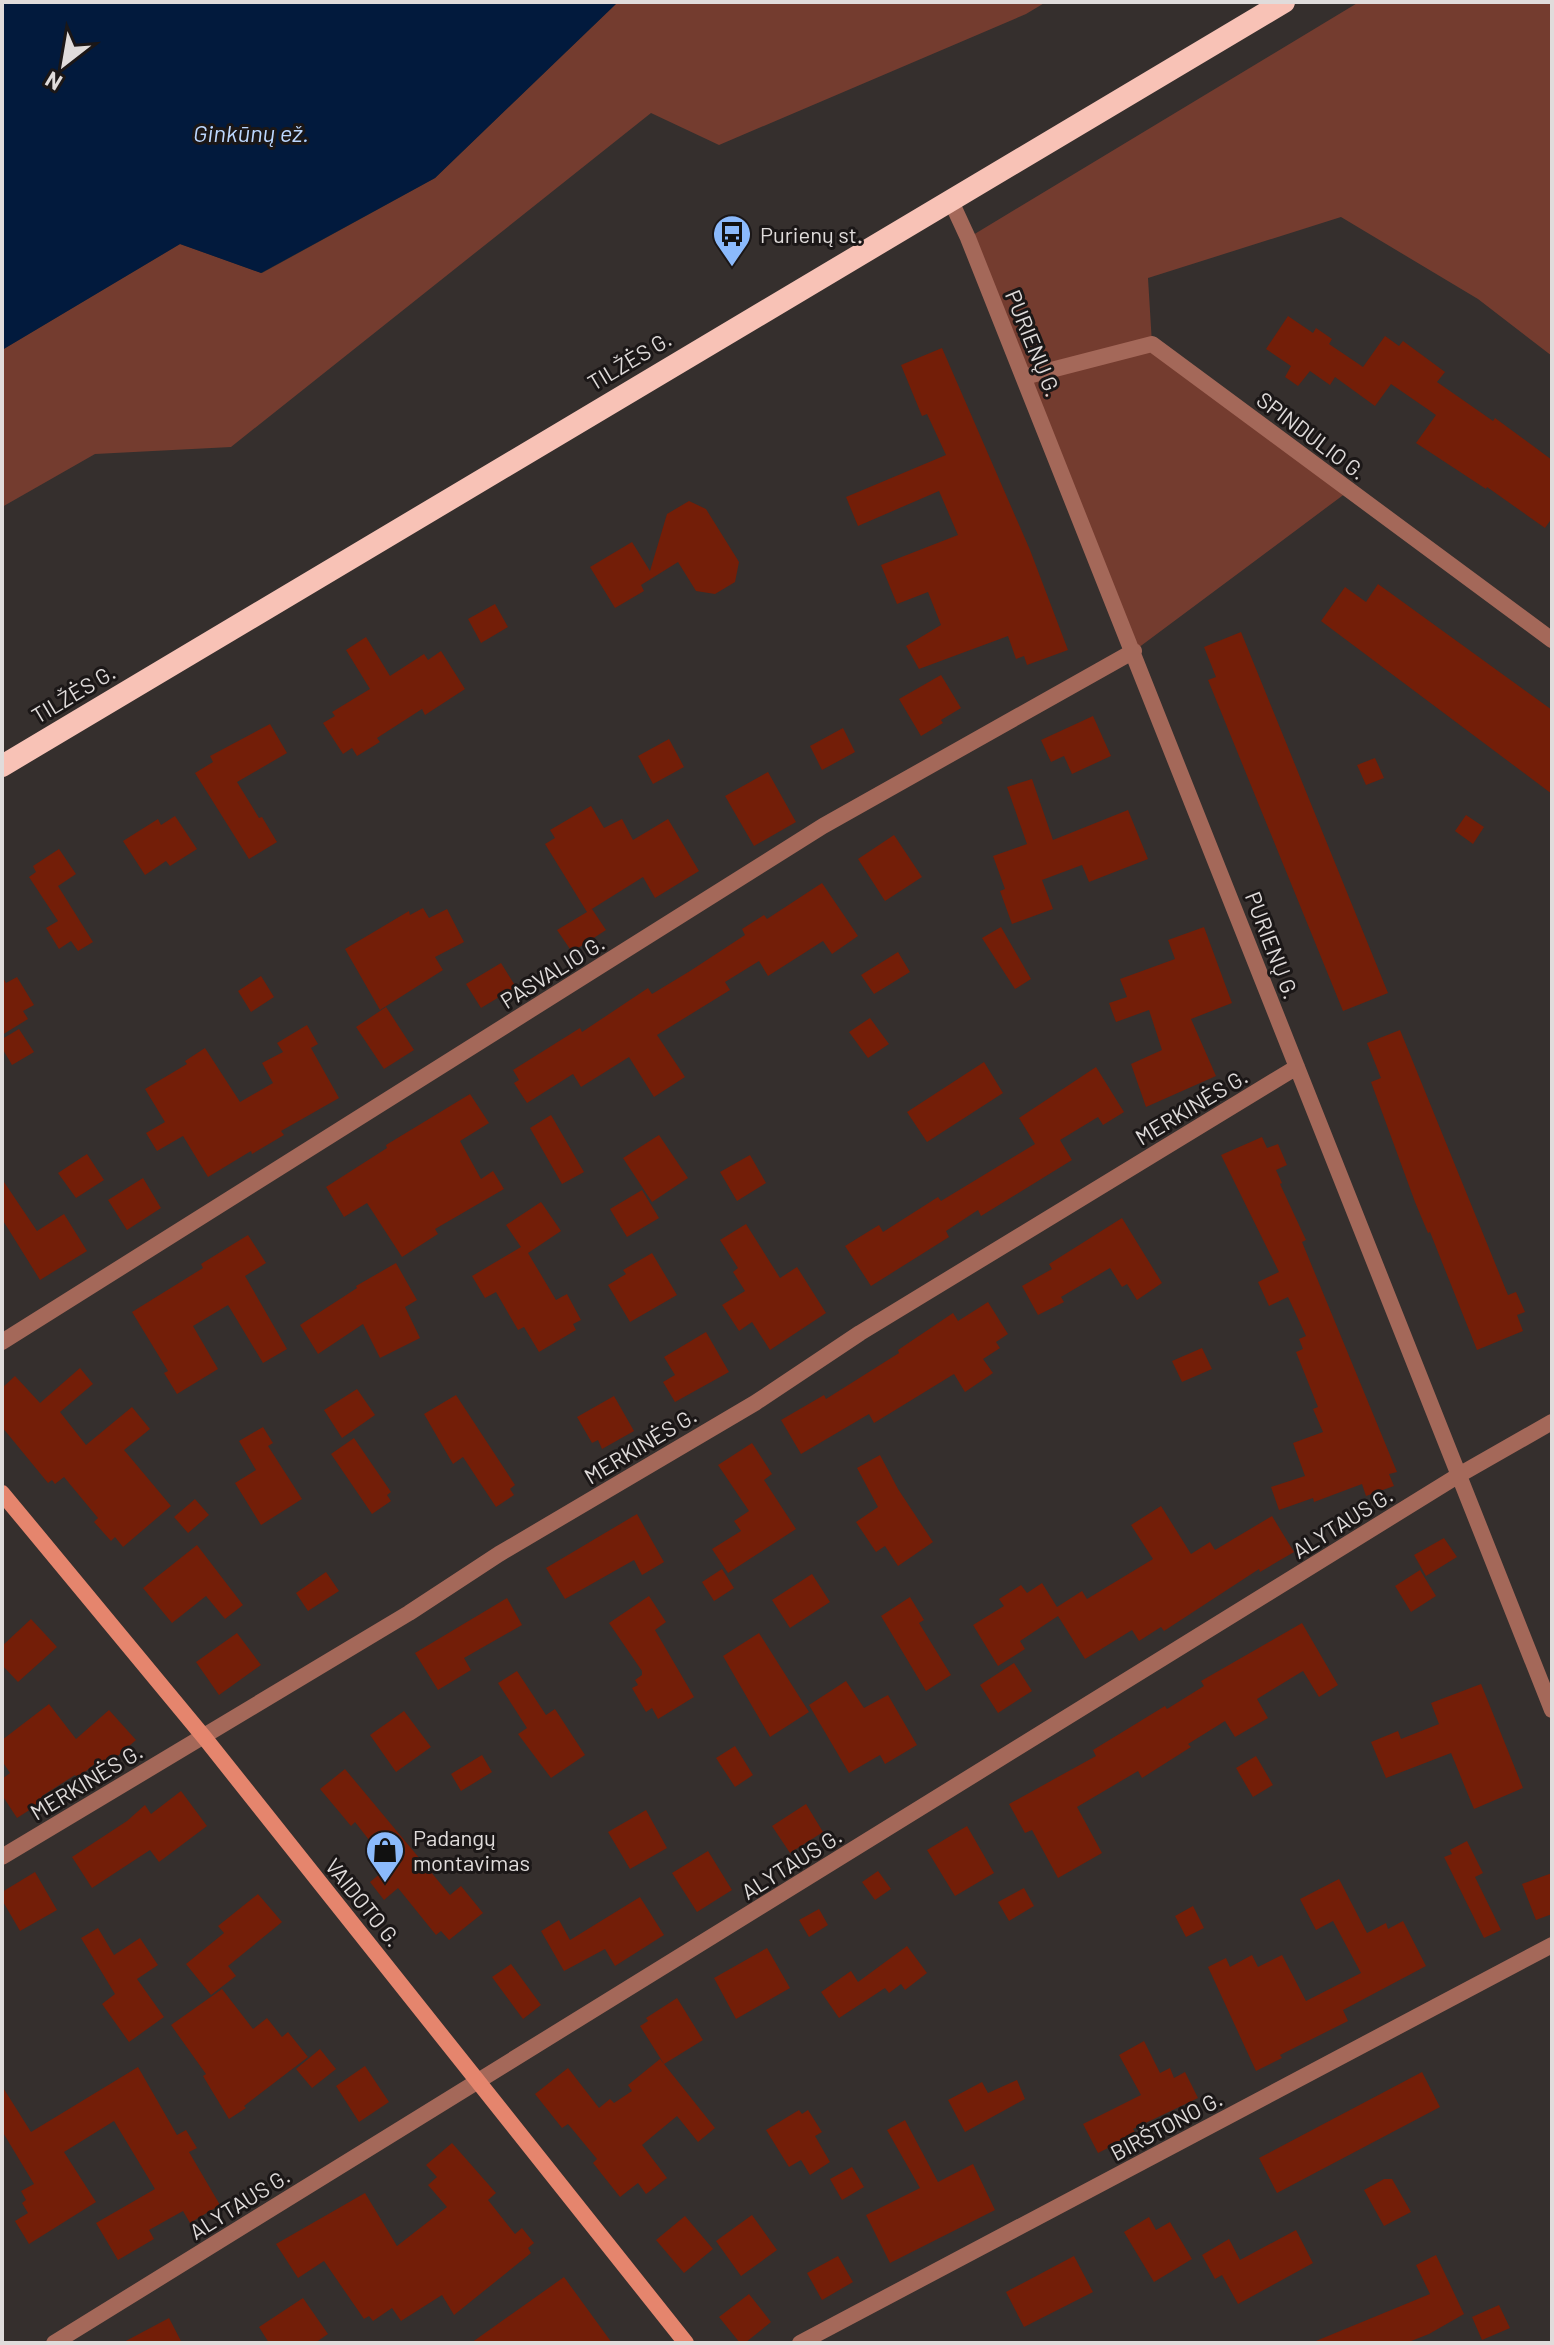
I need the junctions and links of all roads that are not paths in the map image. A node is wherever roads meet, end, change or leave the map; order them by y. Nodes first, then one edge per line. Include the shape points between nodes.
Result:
1 (1284, 2) edge
2 (950, 199) junction
3 (1024, 377) junction
4 (1552, 640) edge
5 (1134, 651) junction
6 (2, 766) edge
7 (1297, 1067) junction
8 (2, 1342) edge
9 (1552, 1422) edge
10 (1459, 1475) junction
11 (2, 1493) edge
12 (1552, 1710) edge
13 (204, 1737) junction
14 (2, 1857) edge
15 (1552, 1945) edge
16 (479, 2082) junction
17 (54, 2343) edge
18 (686, 2343) edge
19 (800, 2343) edge

1 - 2 highway, TILŽĖS G.
2 - 3 street, PURIENŲ G.
2 - 6 highway, TILŽĖS G.
3 - 4 street, SPINDULIO G. via 1152,344
3 - 5 street, PURIENŲ G.
5 - 7 street, PURIENŲ G.
5 - 8 street, PASVALIO G. via 823,826
7 - 10 street, PURIENŲ G.
7 - 13 street, MERKINĖS G.
9 - 10 street, ALYTAUS G.
10 - 12 street, PURIENŲ G.
10 - 16 street, ALYTAUS G.
11 - 13 main road, VAIDOTO G.
13 - 14 street, MERKINĖS G.
13 - 16 main road, VAIDOTO G.
15 - 19 street, BIRŠTONO G.
16 - 17 street, ALYTAUS G.
16 - 18 main road, VAIDOTO G.

